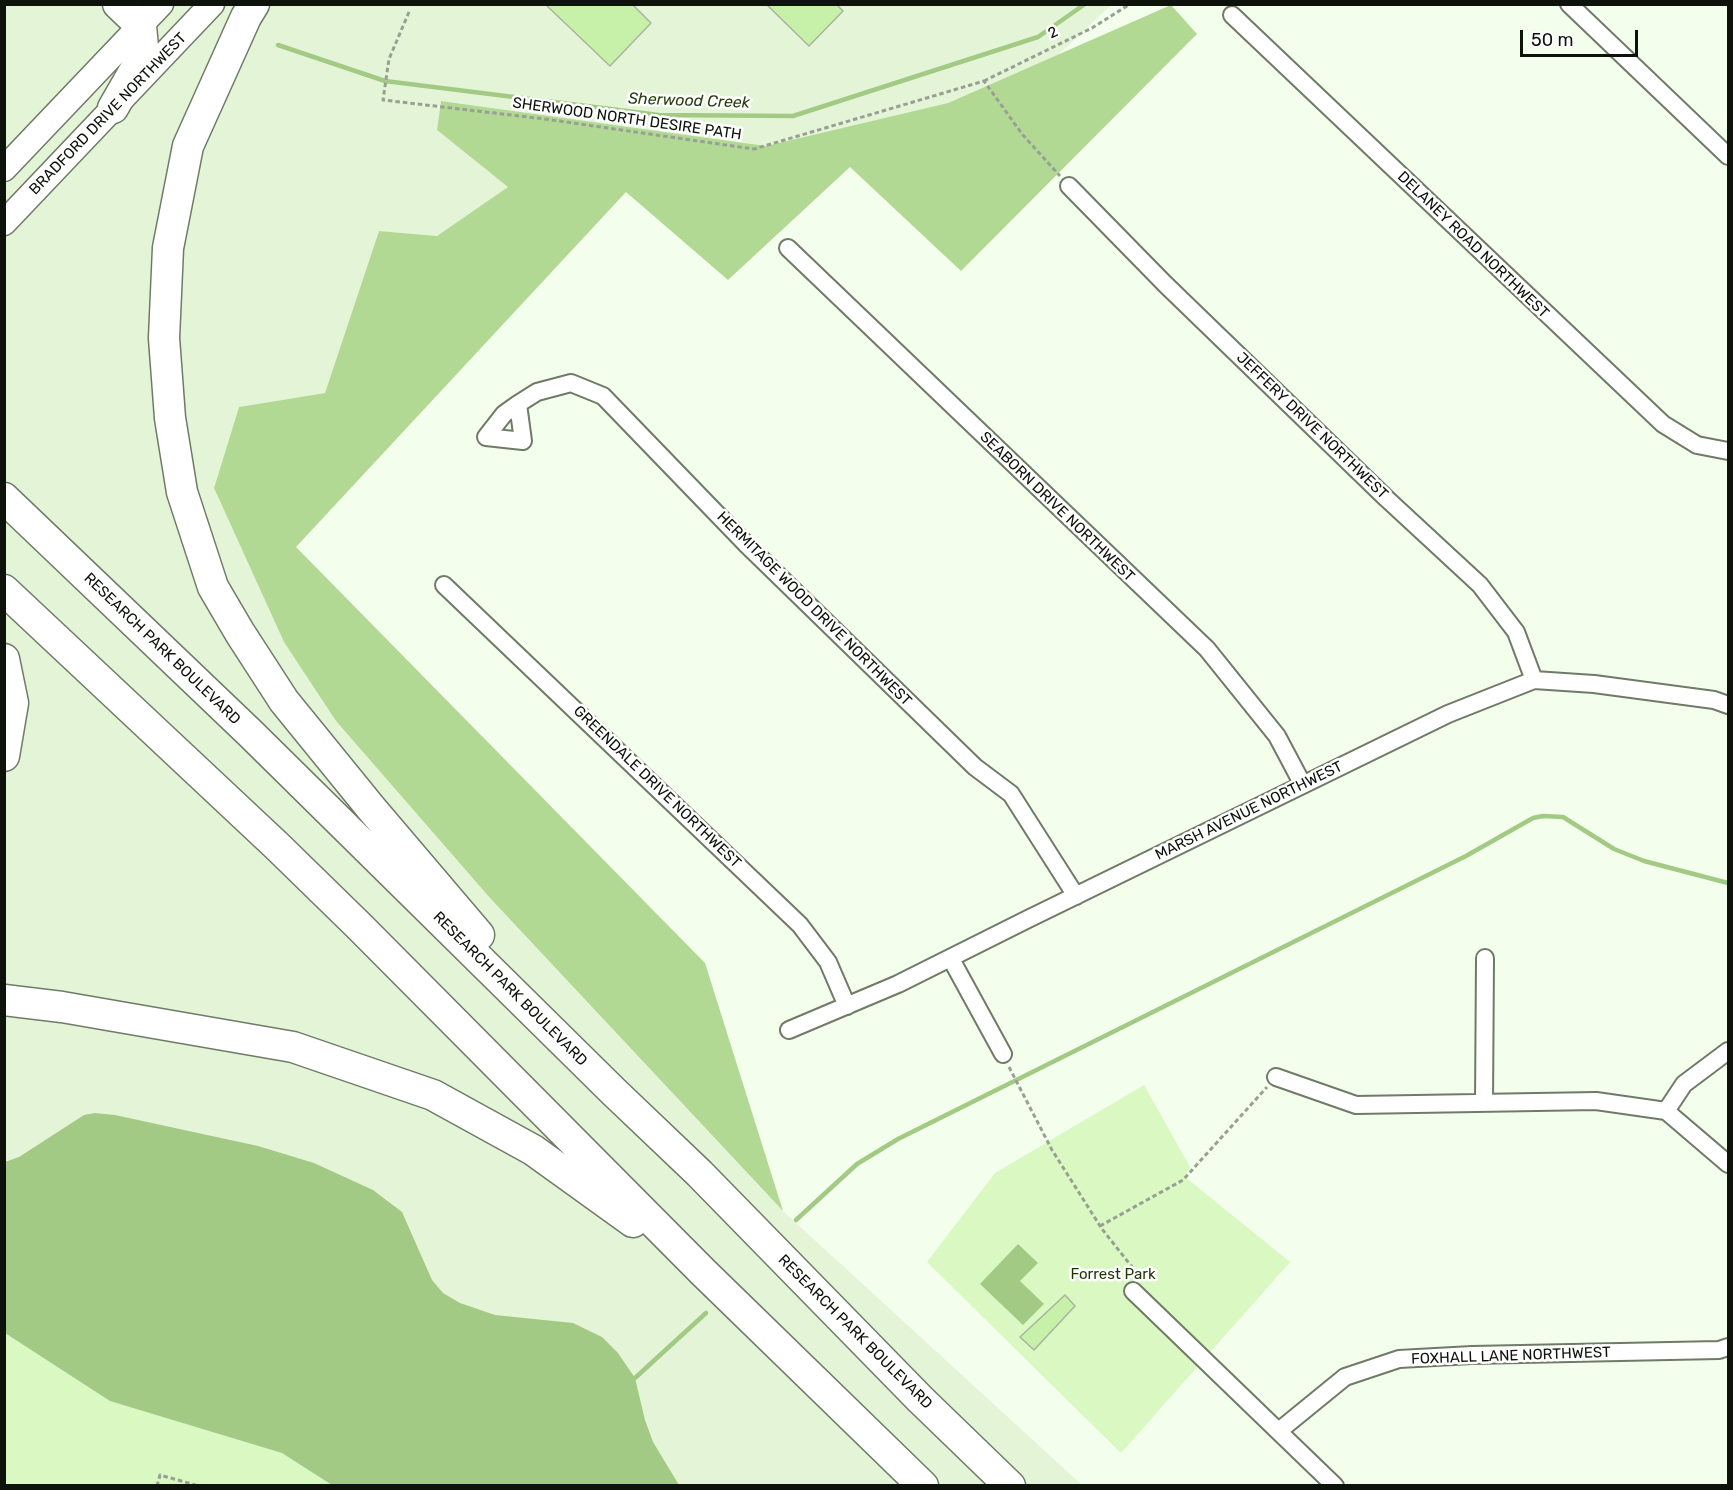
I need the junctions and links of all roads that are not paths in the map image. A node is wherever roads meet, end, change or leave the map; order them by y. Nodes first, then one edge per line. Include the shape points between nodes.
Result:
1 (118, 4) edge
2 (161, 4) edge
3 (212, 4) edge
4 (254, 4) edge
5 (1569, 4) edge
6 (1232, 15) dead end
7 (141, 26) junction
8 (113, 108) junction
9 (1728, 156) edge
10 (4, 169) edge
11 (1069, 186) road end
12 (4, 223) edge
13 (788, 248) dead end
14 (518, 404) dead end
15 (1728, 451) edge
16 (4, 498) edge
17 (444, 585) dead end
18 (4, 590) edge
19 (4, 659) edge
20 (1533, 680) junction
21 (1728, 705) edge
22 (4, 756) edge
23 (1303, 785) junction
24 (1076, 896) junction
25 (1485, 958) dead end
26 (951, 959) junction
27 (4, 1000) edge
28 (847, 1006) junction
29 (789, 1030) dead end
30 (1728, 1051) edge
31 (1003, 1054) dead end
32 (1276, 1077) road end
33 (614, 1092) junction
34 (1484, 1103) junction
35 (1666, 1111) junction
36 (1728, 1164) edge
37 (704, 1273) junction
38 (1140, 1288) road end
39 (1728, 1347) edge
40 (1280, 1430) junction
41 (923, 1485) edge
42 (1010, 1485) edge
43 (1335, 1485) edge

1 - 7 highway
2 - 7 main road
3 - 8 main road, BRADFORD DRIVE NORTHWEST
4 - 33 highway via 188,146 168,248 164,338 170,418 182,492 213,587 284,701
5 - 9 street
6 - 15 street, DELANEY ROAD NORTHWEST via 1663,424 1697,445
7 - 8 highway via 143,47 136,68
7 - 10 main road
8 - 12 main road, BRADFORD DRIVE NORTHWEST
11 - 20 street, JEFFERY DRIVE NORTHWEST via 1387,500 1480,585 1516,632
13 - 23 street, SEABORN DRIVE NORTHWEST via 1207,649 1276,736
14 - 24 street, HERMITAGE WOOD DRIVE NORTHWEST via 537,392 571,383 603,396 746,544 975,767 1011,794
16 - 33 highway, RESEARCH PARK BOULEVARD via 250,733
17 - 28 street, GREENDALE DRIVE NORTHWEST via 800,926 828,962
18 - 37 highway via 359,926
19 - 22 highway via 14,703
20 - 21 street, MARSH AVENUE NORTHWEST via 1648,691
20 - 23 street, MARSH AVENUE NORTHWEST via 1448,714
23 - 24 street, MARSH AVENUE NORTHWEST
24 - 26 street, MARSH AVENUE NORTHWEST
25 - 34 street
26 - 28 street, MARSH AVENUE NORTHWEST
26 - 31 street
27 - 37 highway via 294,1047 433,1095 533,1150
28 - 29 street, MARSH AVENUE NORTHWEST
30 - 35 street via 1684,1084
32 - 34 street via 1356,1105
33 - 42 highway, RESEARCH PARK BOULEVARD
34 - 35 street via 1596,1101
35 - 36 street
37 - 41 highway
38 - 40 street
39 - 40 street, FOXHALL LANE NORTHWEST via 1399,1359 1345,1377
40 - 43 street

